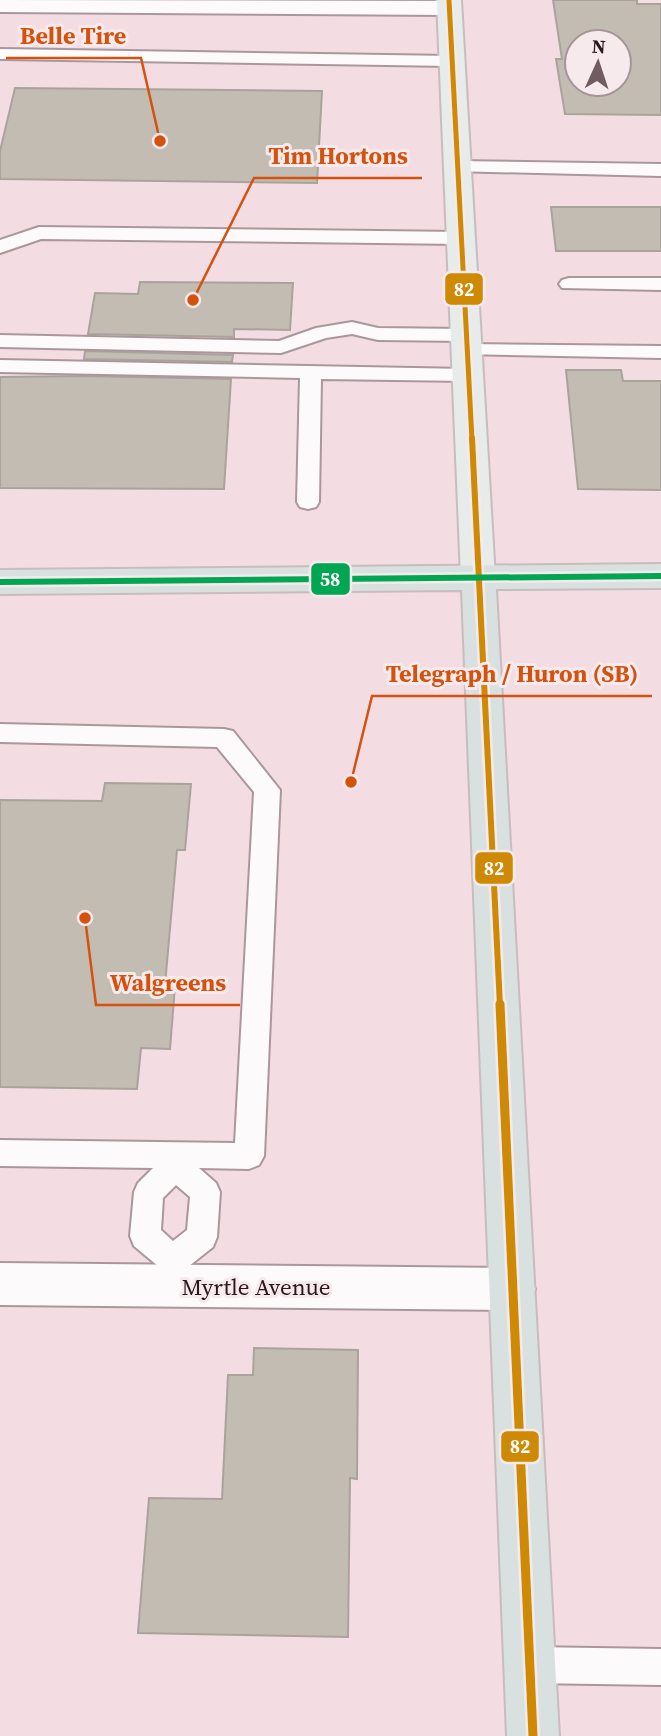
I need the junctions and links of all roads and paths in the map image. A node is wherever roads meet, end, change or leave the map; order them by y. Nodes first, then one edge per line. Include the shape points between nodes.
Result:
1 (196, 3) edge
2 (449, 4) edge
3 (0, 5) edge
4 (0, 54) edge
5 (452, 61) junction
6 (457, 167) junction
7 (661, 170) edge
8 (460, 238) junction
9 (0, 247) edge
10 (569, 284) dead end
11 (661, 284) edge
12 (0, 341) edge
13 (661, 352) edge
14 (466, 354) junction
15 (0, 366) edge
16 (311, 372) junction
17 (309, 502) dead end
18 (661, 576) edge
19 (478, 578) junction
20 (0, 582) edge
21 (0, 733) edge
22 (0, 1153) edge
23 (176, 1161) junction
24 (174, 1274) junction
25 (0, 1284) edge
26 (512, 1289) junction
27 (529, 1665) junction
28 (661, 1667) edge
29 (533, 1736) edge

1 - 2 street
1 - 3 street
2 - 5 main road
4 - 5 lane
5 - 6 main road
6 - 7 lane
6 - 8 main road
8 - 9 lane via 39,233
8 - 14 main road
10 - 11 lane
12 - 14 lane via 281,347 323,332 352,328
13 - 14 lane
14 - 16 lane
14 - 19 main road
15 - 16 lane
16 - 17 lane
18 - 19 highway
19 - 20 highway
19 - 26 highway
21 - 23 lane via 223,738 267,790 249,1156
22 - 23 lane
23 - 24 lane via 149,1192 145,1237
23 - 24 lane via 205,1192 202,1237
24 - 25 street, Myrtle Avenue
24 - 26 street, Myrtle Avenue
26 - 27 highway
27 - 28 lane
27 - 29 highway

